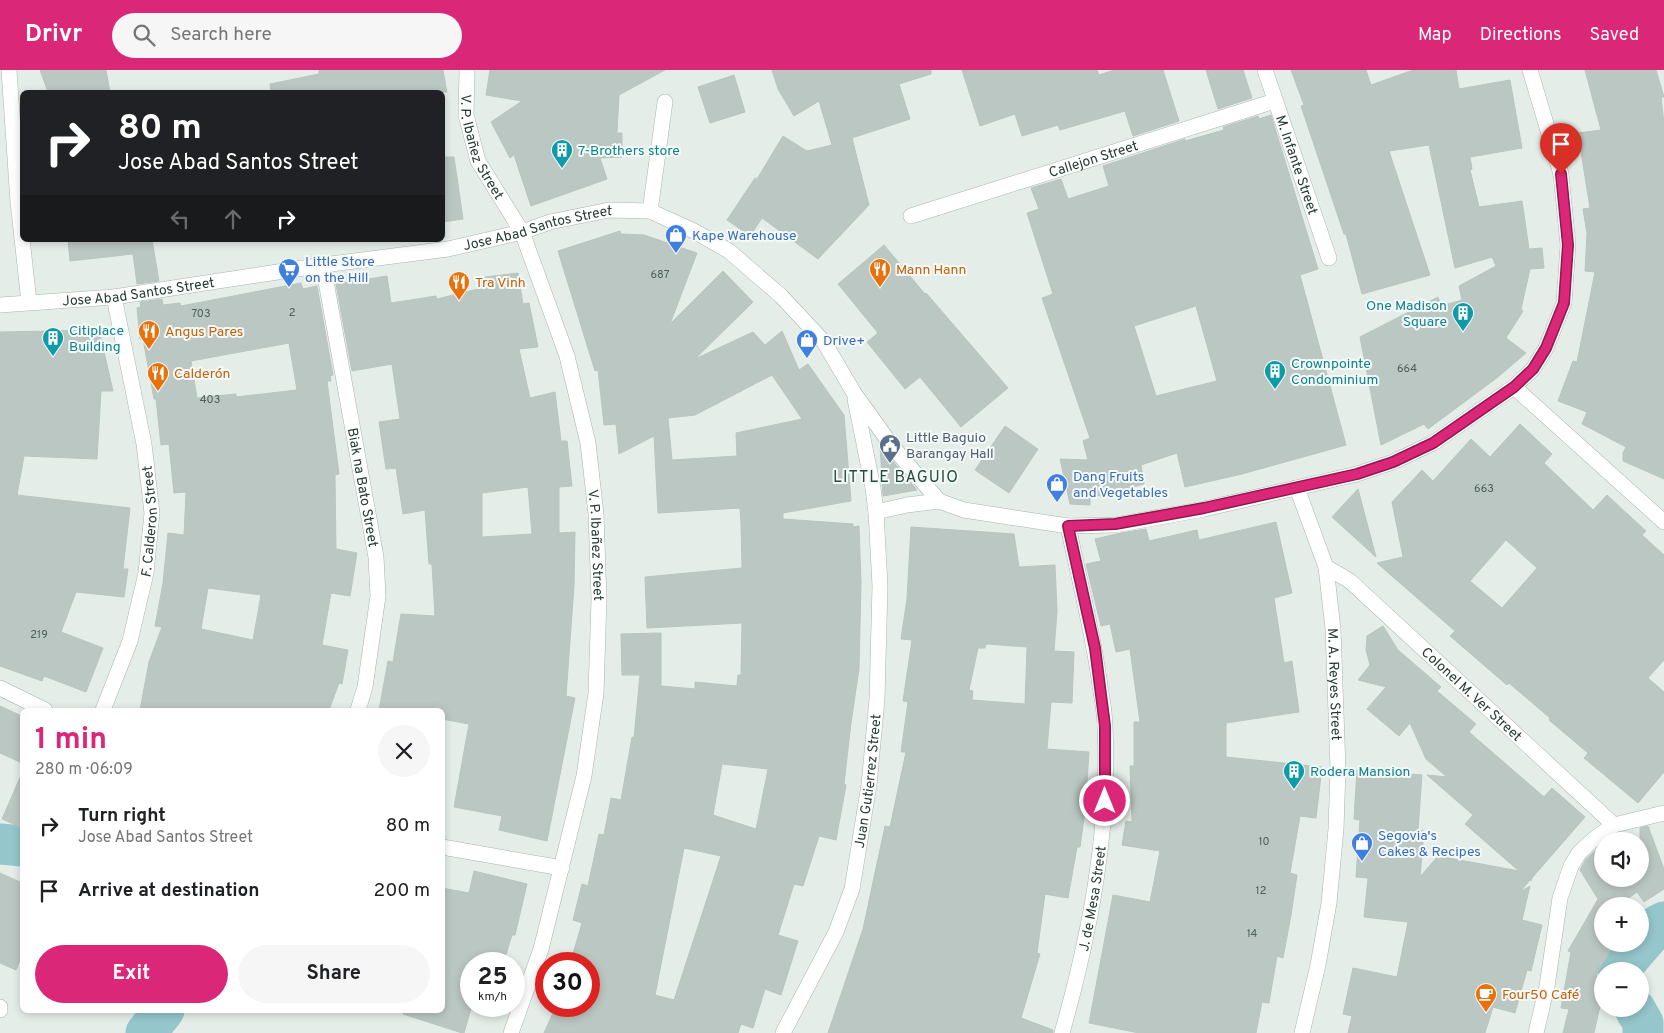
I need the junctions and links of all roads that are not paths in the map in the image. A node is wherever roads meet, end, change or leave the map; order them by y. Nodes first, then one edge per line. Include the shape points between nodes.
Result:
1 (9, 70) edge
2 (467, 70) edge
3 (1265, 70) edge
4 (1530, 70) edge
5 (1275, 101) junction
6 (665, 102) dead end
7 (650, 211) junction
8 (910, 216) dead end
9 (20, 220) edge
10 (522, 232) junction
11 (22, 242) edge
12 (1329, 258) dead end
13 (323, 265) junction
14 (114, 297) junction
15 (29, 302) junction
16 (0, 305) edge
17 (1514, 387) junction
18 (854, 393) junction
19 (1297, 488) junction
20 (940, 502) junction
21 (876, 512) junction
22 (1664, 522) edge
23 (1068, 526) junction
24 (1326, 567) junction
25 (0, 688) edge
26 (41, 708) edge
27 (104, 708) edge
28 (359, 708) edge
29 (1664, 813) edge
30 (1614, 825) junction
31 (445, 848) edge
32 (562, 868) junction
33 (511, 1033) edge
34 (783, 1033) edge
35 (1062, 1033) edge
36 (1302, 1033) edge
37 (1536, 1033) edge

1 - 9 street
2 - 10 street, V. P. Ibañez Street via 466,115 478,161
3 - 5 street, M. Infante Street
4 - 17 street via 1561,174 1568,245 1564,303 1546,348 1533,369
5 - 8 street, Callejon Street
5 - 12 street, M. Infante Street
6 - 7 street
7 - 10 street, Jose Abad Santos Street via 609,210 550,222
7 - 18 street, Jose Abad Santos Street via 729,251 781,296 824,342
10 - 13 street, Jose Abad Santos Street via 448,249
10 - 32 street, V. P. Ibañez Street via 567,356 588,444 596,514 599,599 596,693 584,776
11 - 15 street
13 - 14 street, Jose Abad Santos Street
13 - 28 street, Biak na Bato Street via 376,558 378,596 365,687
14 - 15 street, Jose Abad Santos Street
14 - 27 street, F. Calderon Street via 144,444 152,513 146,573 130,641
15 - 16 street, Jose Abad Santos Street
17 - 19 street via 1433,443 1393,462
17 - 22 street
18 - 20 street, Jose Abad Santos Street via 892,446
18 - 21 street, Jose Abad Santos Street
19 - 23 street via 1115,524
19 - 24 street, M. A. Reyes Street
20 - 21 street
20 - 23 street via 964,510
21 - 34 street, Juan Gutierrez Street via 880,586 878,699 870,785 852,889 836,932
23 - 35 street, J. de Mesa Street via 1095,648 1105,726 1105,815 1093,899
24 - 30 street, Colonel M. Ver Street via 1350,581
24 - 36 street, M. A. Reyes Street via 1336,703 1336,829 1329,903
25 - 26 street
29 - 30 street
30 - 37 street via 1579,853 1571,866 1560,898 1547,986
31 - 32 street
32 - 33 street, V. P. Ibañez Street via 541,949

